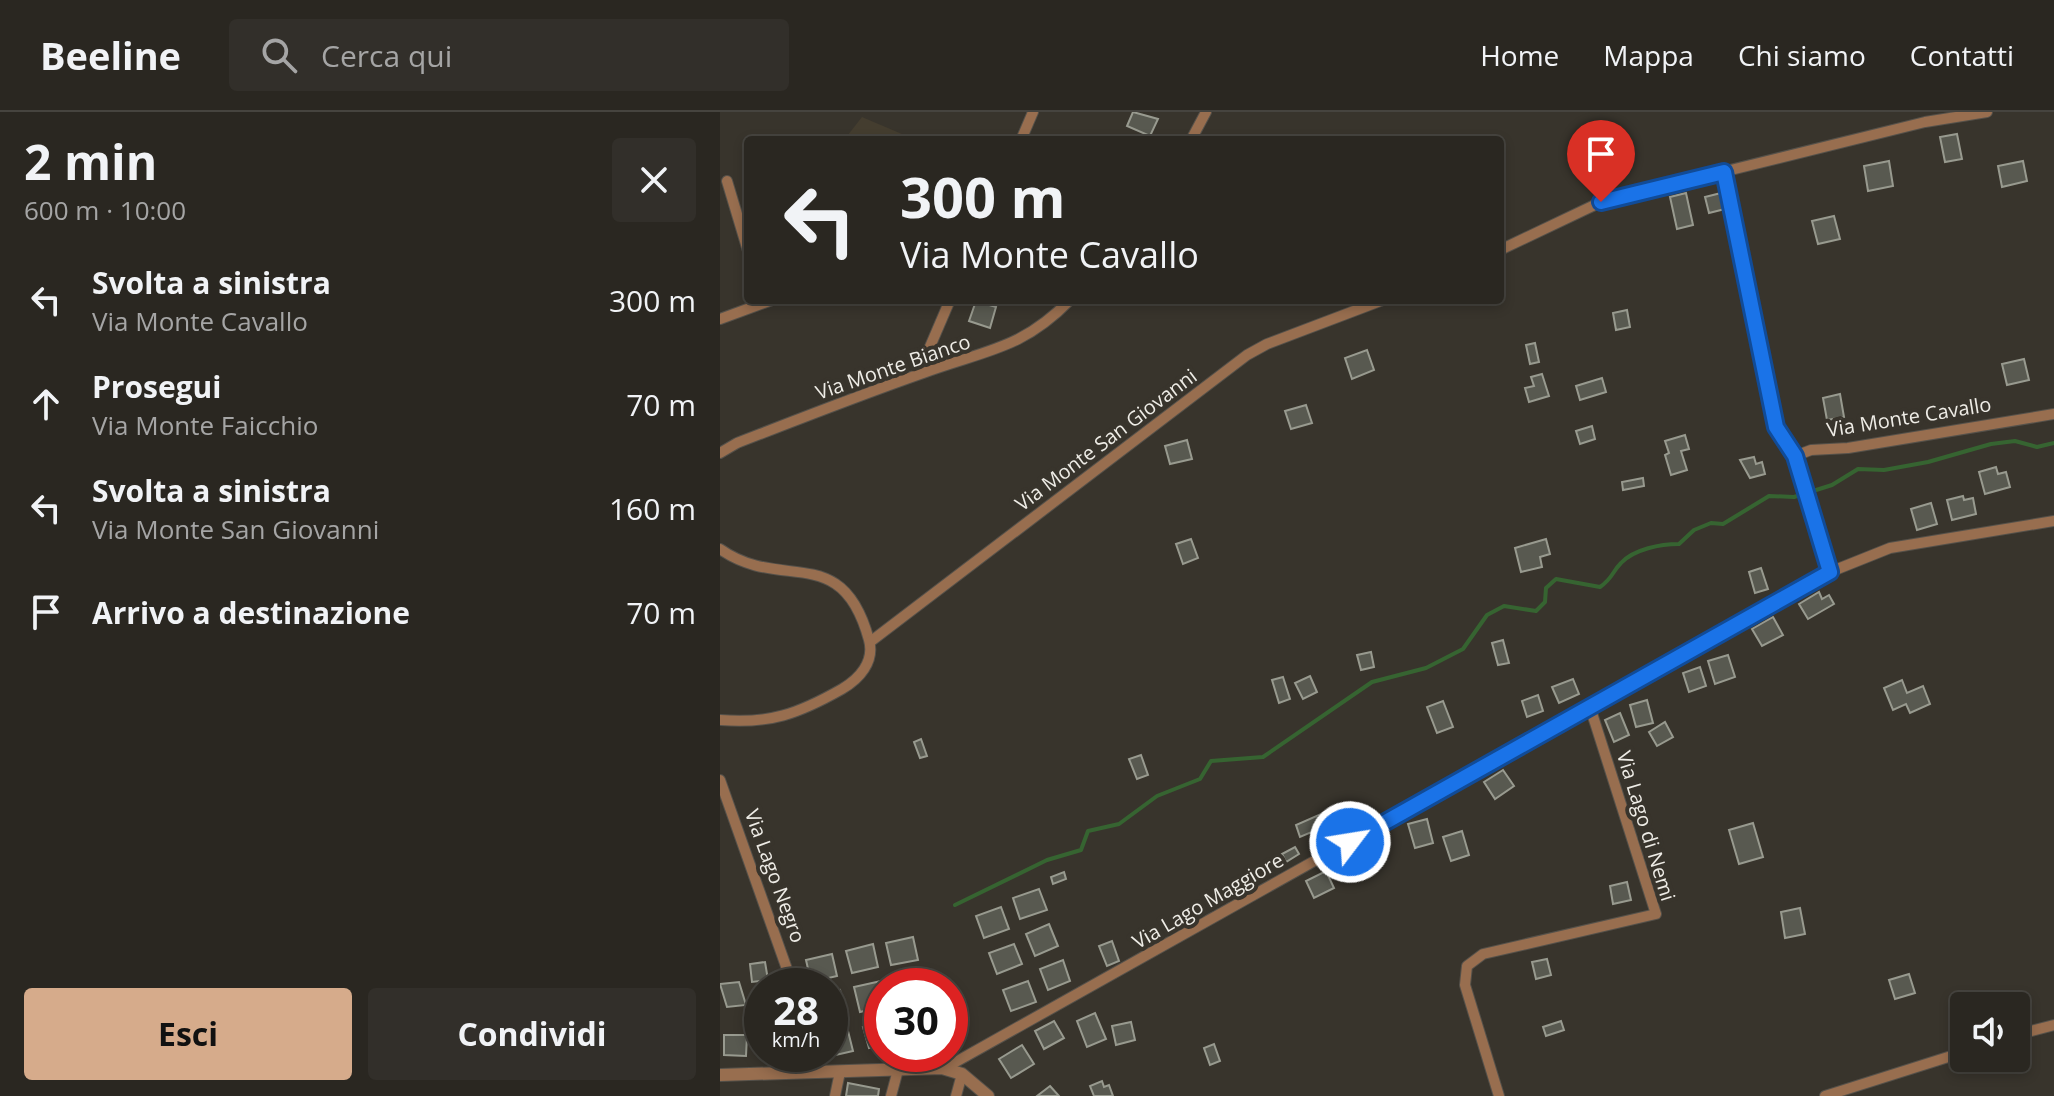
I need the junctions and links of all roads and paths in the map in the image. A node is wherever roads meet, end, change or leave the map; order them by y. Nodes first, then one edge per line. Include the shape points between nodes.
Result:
1 (1033, 112) edge
2 (1206, 112) edge
3 (1987, 112) edge
4 (1023, 136) edge
5 (1193, 136) edge
6 (1724, 172) junction
7 (727, 181) dead end
8 (744, 238) edge
9 (1504, 248) edge
10 (758, 304) edge
11 (948, 304) edge
12 (1066, 304) edge
13 (1372, 304) edge
14 (720, 319) edge
15 (926, 356) dead end
16 (2054, 414) edge
17 (720, 453) edge
18 (1795, 456) junction
19 (2054, 521) edge
20 (720, 549) edge
21 (1830, 572) junction
22 (870, 642) junction
23 (1590, 707) junction
24 (720, 720) edge
25 (720, 780) edge
26 (787, 968) edge
27 (2054, 1025) edge
28 (2030, 1031) edge
29 (968, 1055) edge
30 (1950, 1056) edge
31 (840, 1072) joint
32 (897, 1072) edge
33 (956, 1072) edge
34 (817, 1073) joint
35 (962, 1074) junction
36 (720, 1075) edge
37 (835, 1096) edge
38 (891, 1096) edge
39 (956, 1096) edge
40 (988, 1096) edge
41 (1499, 1096) edge
42 (1825, 1096) edge

1 - 4 street
2 - 5 street
3 - 6 street via 1925,122
6 - 9 street via 1594,204
6 - 18 street via 1776,427
7 - 8 street
10 - 14 street
11 - 15 street
12 - 17 street, Via Monte Bianco via 1012,345 925,372
13 - 22 street, Via Monte San Giovanni via 1267,344 1242,359
16 - 18 street, Via Monte Cavallo
18 - 21 street
19 - 21 street, Via Lago Maggiore via 1890,548
20 - 22 street via 751,564 841,585
21 - 23 street, Via Lago Maggiore
22 - 24 street via 864,670 829,696 767,722
23 - 29 street, Via Lago Maggiore
23 - 41 street, Via Lago di Nemi via 1656,914 1472,960 1465,985
25 - 26 street, Via Lago Negro
27 - 28 street
30 - 42 street
31 - 34 street
31 - 37 street
32 - 38 street
33 - 35 street
34 - 36 street
35 - 39 street
35 - 40 street

